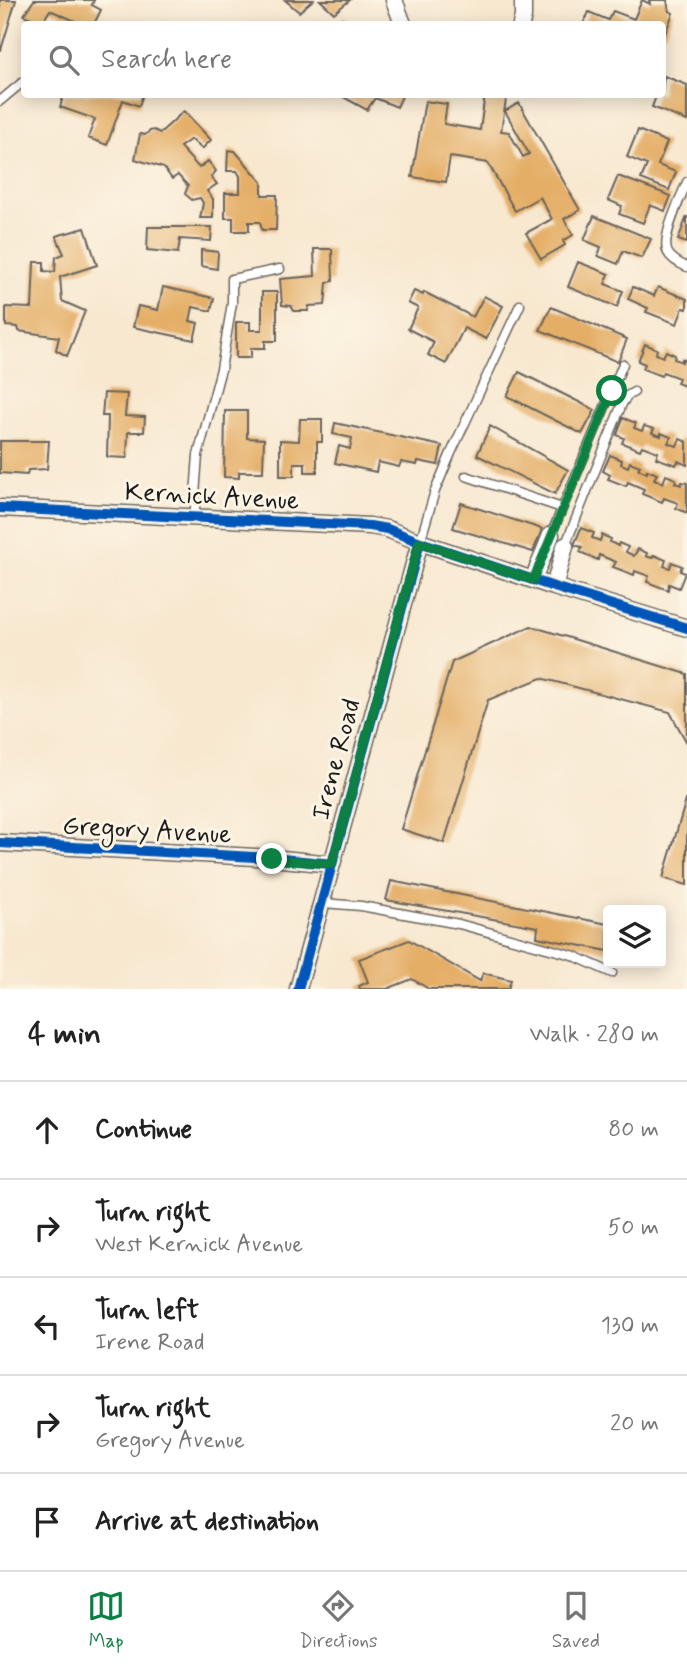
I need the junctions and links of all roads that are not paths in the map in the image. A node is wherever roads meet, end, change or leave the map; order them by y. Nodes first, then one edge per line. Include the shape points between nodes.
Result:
1 (394, 0) edge
2 (523, 0) edge
3 (402, 21) edge
4 (522, 21) edge
5 (21, 84) edge
6 (0, 101) edge
7 (687, 182) edge
8 (687, 267) edge
9 (281, 269) dead end
10 (520, 305) dead end
11 (623, 364) dead end
12 (634, 392) dead end
13 (466, 476) dead end
14 (0, 508) edge
15 (562, 508) junction
16 (195, 516) junction
17 (551, 535) joint
18 (419, 542) junction
19 (565, 546) joint
20 (533, 580) junction
21 (554, 587) junction
22 (687, 628) edge
23 (0, 843) edge
24 (332, 864) junction
25 (322, 904) junction
26 (612, 974) dead end
27 (298, 989) edge

1 - 3 street
2 - 4 street
5 - 6 lane
7 - 8 lane via 666,238 668,253
9 - 16 lane via 232,279 222,369 198,455
10 - 18 lane via 451,453
11 - 15 lane
12 - 19 lane via 622,404
13 - 15 lane
14 - 16 street, Kernick Avenue
15 - 17 lane
16 - 18 street, Kernick Avenue via 370,526
17 - 20 street
18 - 20 street, Kernick Avenue
18 - 24 street, Irene Road
19 - 21 street
20 - 21 street, Kernick Avenue
21 - 22 street, Kernick Avenue
23 - 24 street, Gregory Avenue
24 - 25 street, Irene Road
25 - 26 lane via 361,906 459,924 572,955
25 - 27 street, Irene Road

